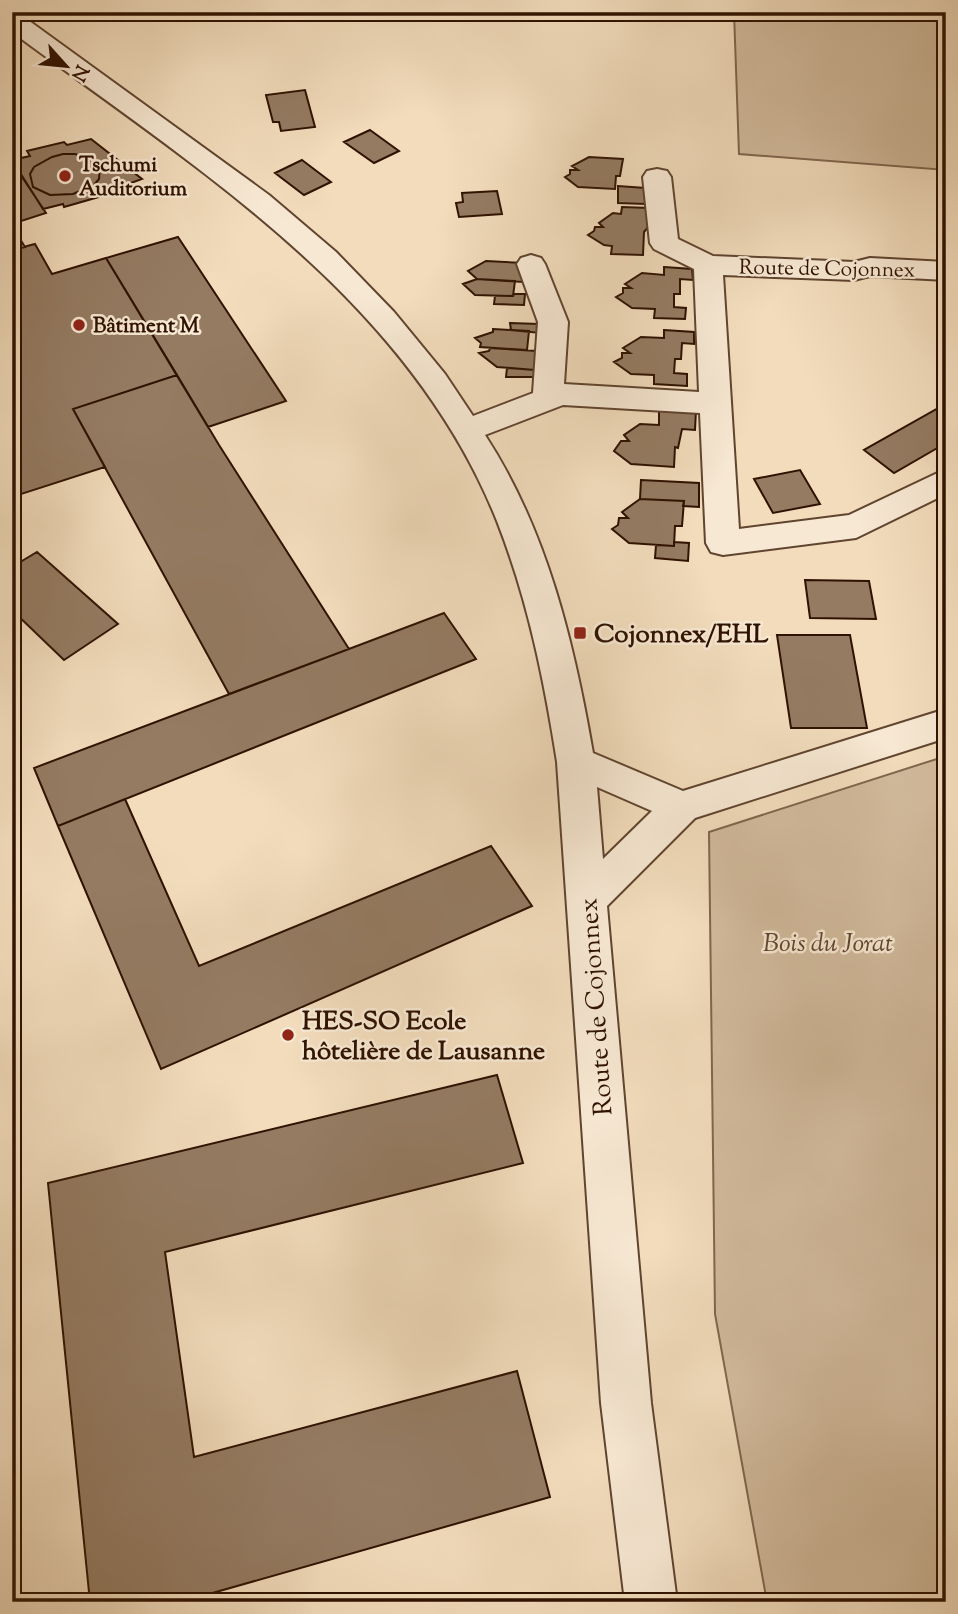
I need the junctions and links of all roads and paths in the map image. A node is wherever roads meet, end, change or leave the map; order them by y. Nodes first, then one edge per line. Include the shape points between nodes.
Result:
1 (12, 20) edge
2 (657, 177) dead end
3 (531, 264) dead end
4 (708, 265) junction
5 (946, 271) edge
6 (548, 398) junction
7 (716, 403) junction
8 (468, 430) junction
9 (946, 480) edge
10 (946, 723) edge
11 (576, 762) junction
12 (682, 807) junction
13 (587, 900) junction
14 (651, 1602) edge

1 - 8 street, Route de Cojonnex via 294,229 370,302
2 - 4 street, Route de Cojonnex via 664,243
3 - 6 street via 553,322
4 - 5 street, Route de Cojonnex
4 - 7 street, Route de Cojonnex
6 - 7 street via 560,394
6 - 8 street
7 - 9 street, Route de Cojonnex via 723,543 856,526
8 - 11 street, Route de Cojonnex via 510,514 542,594
10 - 12 street
11 - 12 street
11 - 13 street, Route de Cojonnex
12 - 13 street
13 - 14 street, Route de Cojonnex via 626,1403

